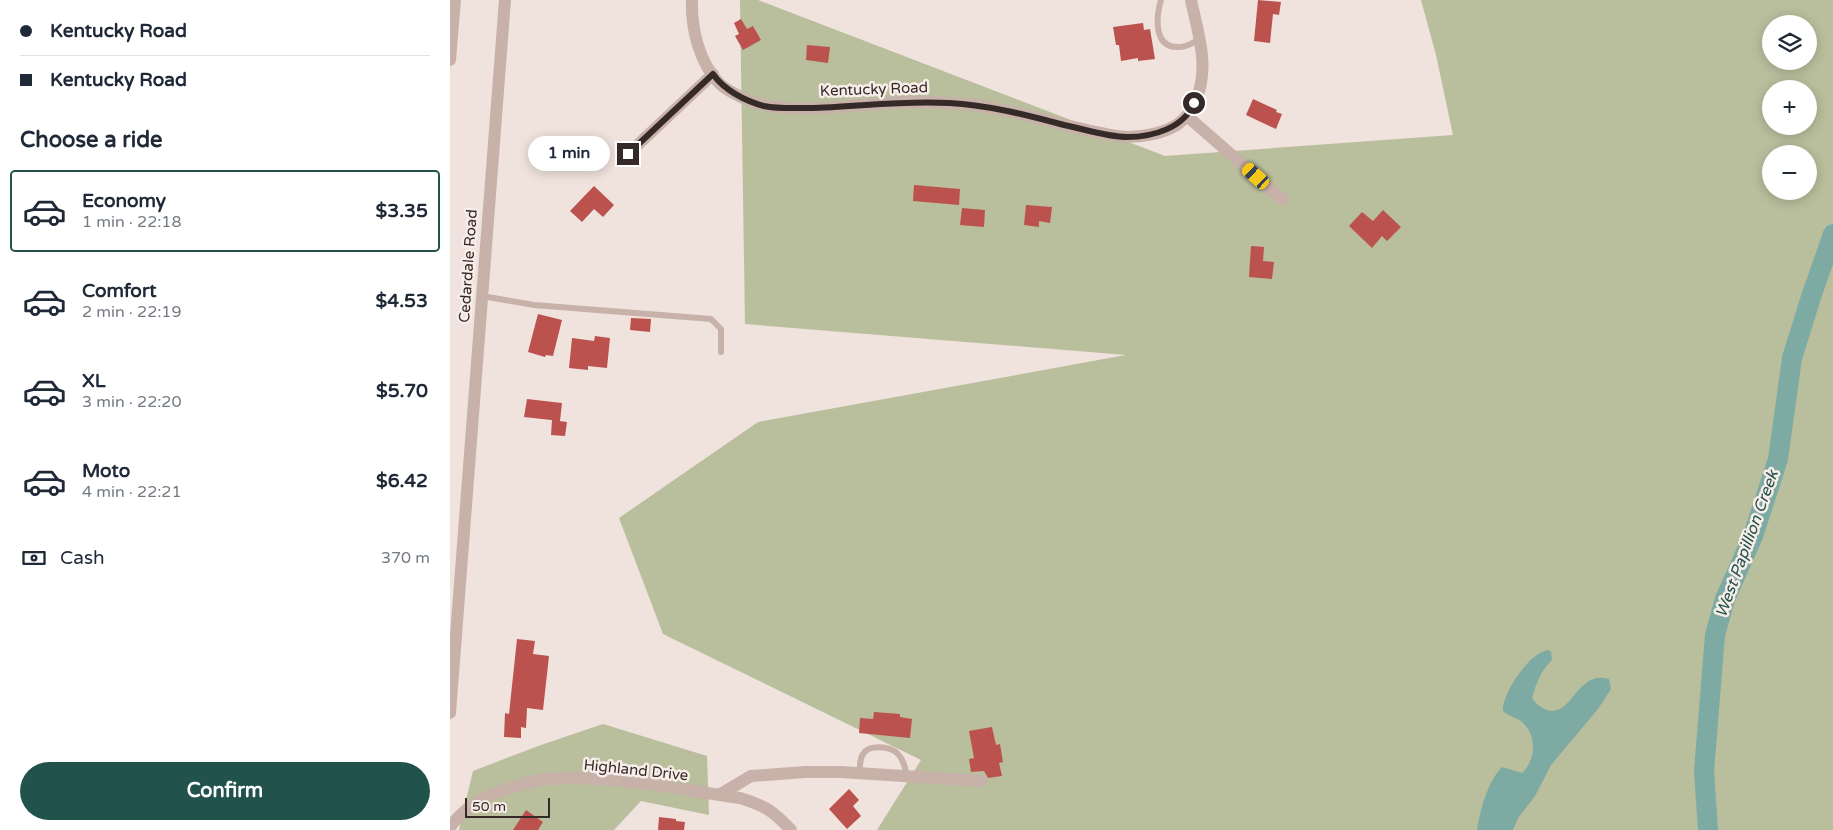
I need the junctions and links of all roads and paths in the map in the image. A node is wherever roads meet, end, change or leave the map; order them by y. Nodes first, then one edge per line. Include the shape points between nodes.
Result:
1 (455, 0) edge
2 (505, 0) edge
3 (692, 0) edge
4 (1161, 0) edge
5 (1191, 0) edge
6 (1199, 40) junction
7 (450, 60) edge
8 (713, 74) junction
9 (1187, 116) junction
10 (628, 154) dead end
11 (1283, 200) dead end
12 (482, 296) junction
13 (721, 352) dead end
14 (450, 714) edge
15 (860, 773) junction
16 (907, 776) junction
17 (981, 782) dead end
18 (719, 796) junction
19 (450, 827) edge
20 (791, 830) edge

1 - 7 street
2 - 12 street, Cedardale Road
3 - 8 street, Kentucky Road via 691,18 696,38
4 - 6 lane via 1157,15 1158,34 1162,40 1170,46 1181,47
5 - 6 street
6 - 9 street via 1203,73 1198,94
8 - 9 street, Kentucky Road via 720,84 740,96 763,106 781,108 949,103 1013,112 1126,137 1162,131
8 - 10 street
9 - 11 street
12 - 13 lane via 534,305 711,320 721,329
12 - 14 street, Cedardale Road
15 - 16 street
15 - 16 lane via 864,752 872,748 887,748 904,762
15 - 18 street via 805,772 751,776
16 - 17 street
18 - 19 street, Highland Drive via 600,779 538,780 496,792 474,803
18 - 20 street, Highland Drive via 762,805

